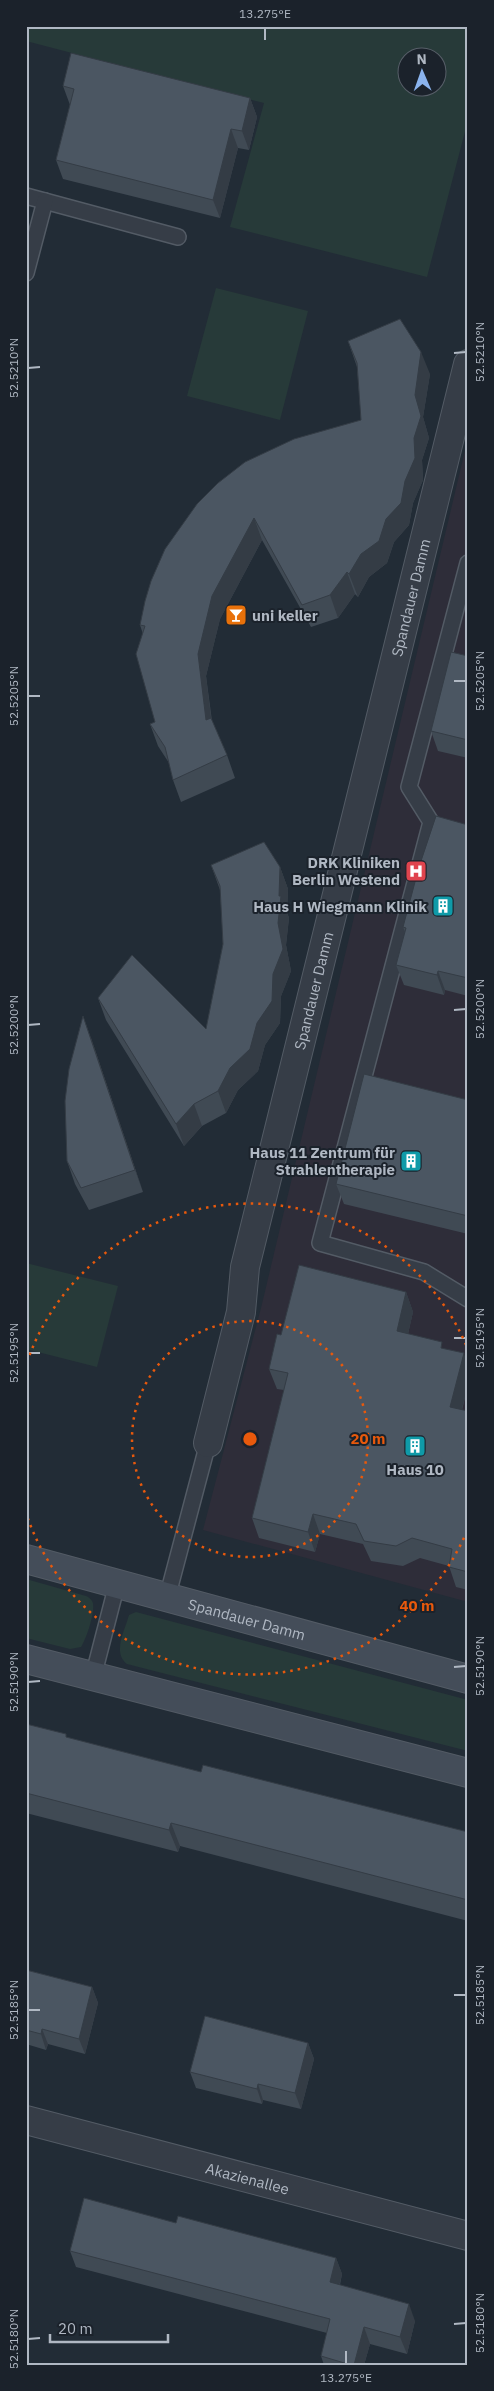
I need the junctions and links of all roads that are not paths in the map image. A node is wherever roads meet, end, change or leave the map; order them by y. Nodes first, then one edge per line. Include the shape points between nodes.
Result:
1 (26, 196) edge
2 (45, 201) junction
3 (178, 237) dead end
4 (26, 273) edge
5 (468, 364) edge
6 (468, 563) edge
7 (431, 822) junction
8 (450, 826) edge
9 (468, 1299) edge
10 (208, 1443) joint
11 (26, 1559) edge
12 (117, 1584) junction
13 (167, 1598) junction
14 (26, 1660) edge
15 (93, 1677) junction
16 (468, 1679) edge
17 (468, 1773) edge
18 (26, 2120) edge
19 (468, 2236) edge

1 - 2 lane
2 - 3 lane
2 - 4 lane
5 - 10 street, Spandauer Damm via 247,1257 241,1312
6 - 7 lane via 409,787
7 - 8 lane
7 - 9 lane via 320,1243 424,1272
10 - 13 lane
11 - 12 main road, Spandauer Damm
12 - 13 main road, Spandauer Damm
12 - 15 lane
13 - 16 main road, Spandauer Damm
14 - 15 main road
15 - 17 main road
18 - 19 street, Akazienallee

